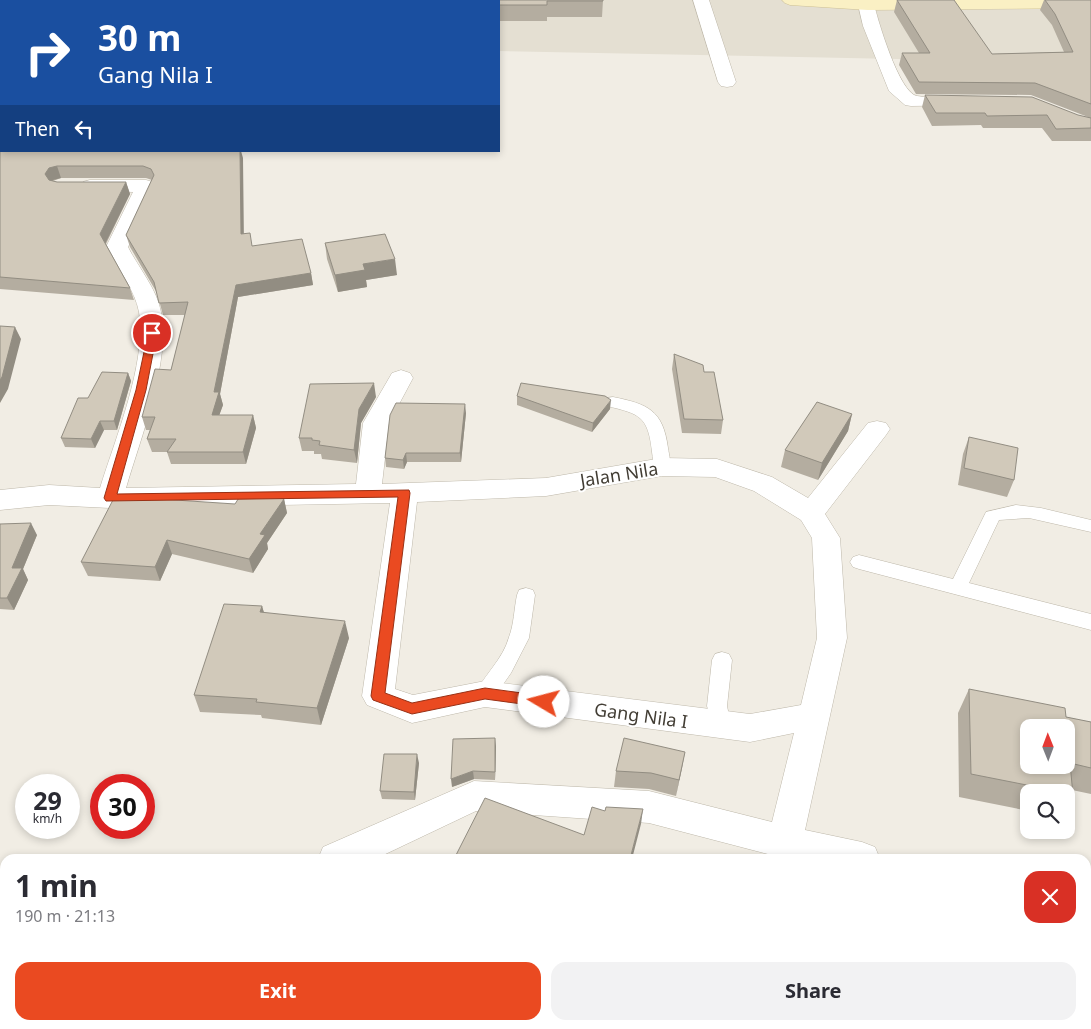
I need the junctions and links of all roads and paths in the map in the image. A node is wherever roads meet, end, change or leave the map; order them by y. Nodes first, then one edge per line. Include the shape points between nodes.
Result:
1 (701, 0) edge
2 (790, 0) edge
3 (866, 2) edge
4 (916, 2) edge
5 (1091, 3) edge
6 (727, 82) dead end
7 (976, 102) edge
8 (71, 186) edge
9 (400, 378) dead end
10 (613, 402) dead end
11 (876, 429) dead end
12 (662, 467) junction
13 (368, 493) junction
14 (405, 493) junction
15 (110, 498) junction
16 (0, 500) edge
17 (812, 513) junction
18 (1091, 526) edge
19 (859, 562) dead end
20 (958, 587) junction
21 (526, 594) dead end
22 (1091, 622) edge
23 (722, 660) dead end
24 (485, 694) junction
25 (813, 721) junction
26 (720, 725) junction
27 (785, 842) junction
28 (347, 854) edge
29 (839, 854) edge

1 - 6 street
2 - 3 street
3 - 4 street
3 - 7 street via 871,26 898,91 911,101
4 - 5 street
8 - 15 street via 146,186 117,248 150,310 152,333 141,390
9 - 13 street via 376,423
10 - 12 lane via 648,413 657,425
11 - 17 street
12 - 14 street, Jalan Nila via 546,486
12 - 17 street, Jalan Nila via 717,468 763,484
13 - 14 street, Jalan Nila
13 - 15 street, Jalan Nila
14 - 24 street, Gang Nila I via 378,696 412,709
15 - 16 street, Jalan Nila via 49,495
17 - 25 street via 826,538 832,638
18 - 20 lane via 1026,511 1006,511 992,516
19 - 20 lane
20 - 22 lane
21 - 24 lane via 518,638 504,667
23 - 26 lane via 717,706
24 - 26 street, Gang Nila I
25 - 26 street, Gang Nila I via 798,718 750,728
25 - 27 street
27 - 28 street via 649,807 474,796
27 - 29 street

